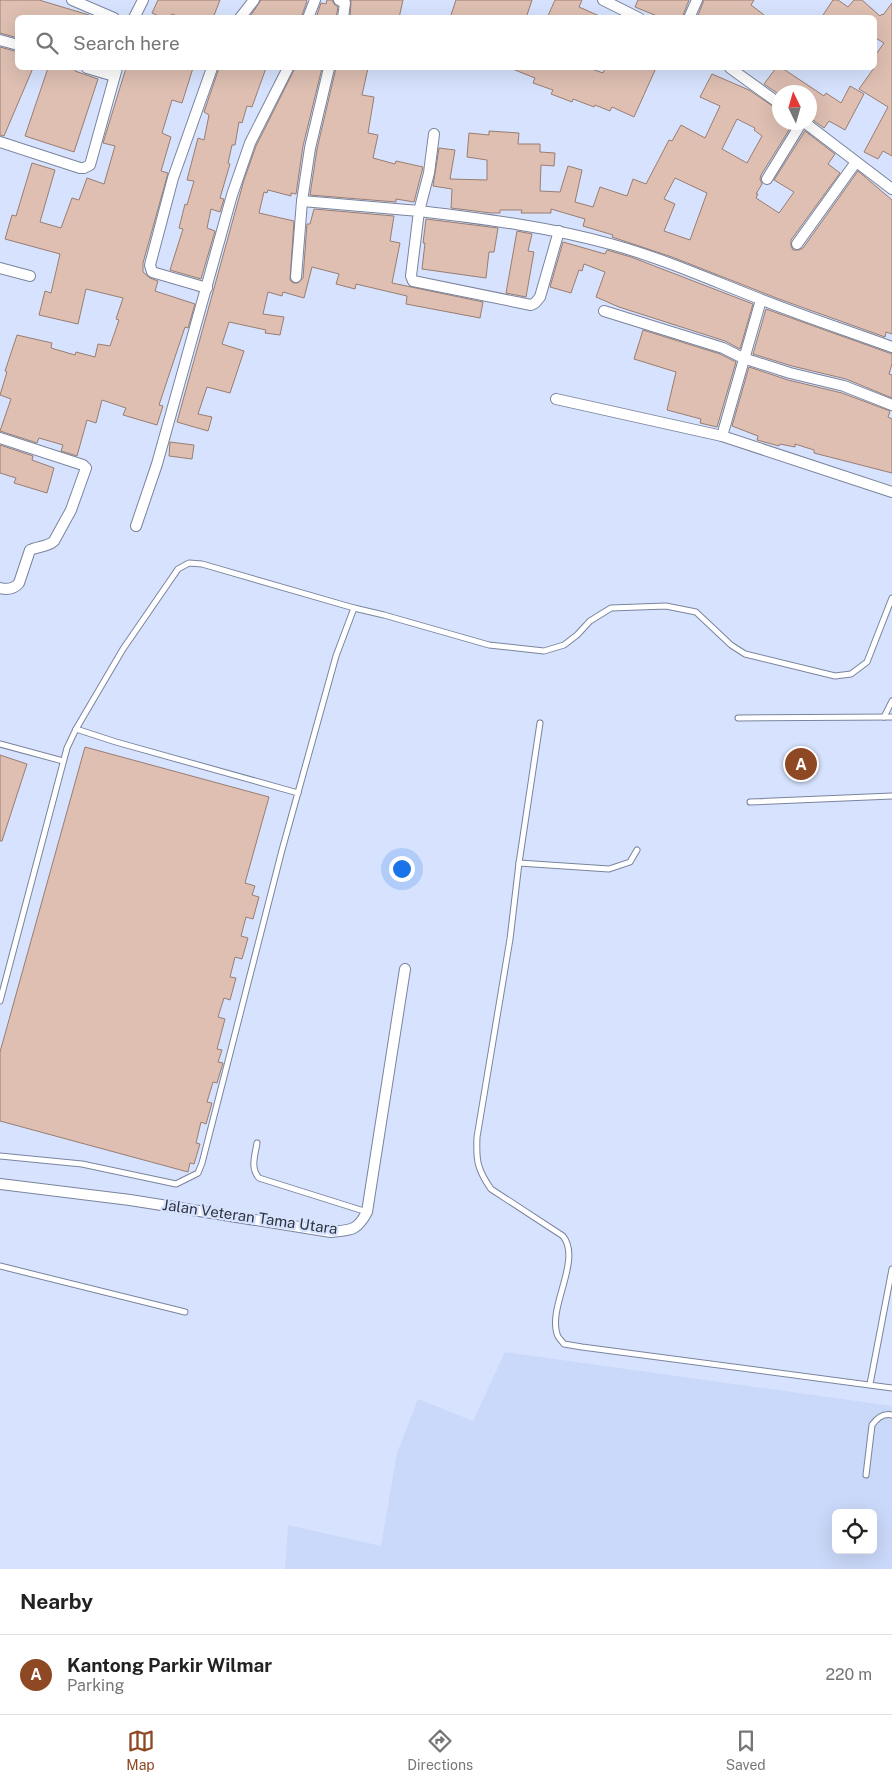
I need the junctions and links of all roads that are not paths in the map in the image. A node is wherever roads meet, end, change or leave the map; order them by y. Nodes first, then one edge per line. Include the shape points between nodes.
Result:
1 (72, 0) edge
2 (143, 0) edge
3 (254, 0) edge
4 (315, 0) edge
5 (339, 0) edge
6 (603, 0) edge
7 (696, 0) edge
8 (107, 15) edge
9 (136, 15) edge
10 (242, 15) edge
11 (309, 15) edge
12 (343, 15) edge
13 (633, 15) edge
14 (690, 15) edge
15 (0, 40) edge
16 (15, 44) edge
17 (101, 70) edge
18 (211, 70) edge
19 (287, 70) edge
20 (329, 70) edge
21 (733, 70) edge
22 (115, 72) edge
23 (772, 98) edge
24 (798, 130) edge
25 (814, 130) edge
26 (434, 134) dead end
27 (0, 142) edge
28 (856, 162) junction
29 (767, 179) dead end
30 (892, 189) edge
31 (302, 201) junction
32 (419, 211) junction
33 (559, 231) junction
34 (797, 244) dead end
35 (0, 268) edge
36 (30, 276) dead end
37 (296, 276) dead end
38 (207, 288) junction
39 (761, 300) junction
40 (604, 311) dead end
41 (892, 347) edge
42 (744, 358) junction
43 (556, 399) dead end
44 (892, 405) edge
45 (722, 436) junction
46 (0, 438) edge
47 (892, 492) edge
48 (136, 526) dead end
49 (0, 588) edge
50 (892, 598) edge
51 (354, 608) junction
52 (892, 702) edge
53 (884, 717) junction
54 (892, 717) edge
55 (738, 718) dead end
56 (540, 723) dead end
57 (76, 729) junction
58 (0, 744) edge
59 (63, 761) junction
60 (298, 793) junction
61 (892, 796) edge
62 (750, 802) dead end
63 (637, 850) dead end
64 (519, 863) junction
65 (405, 969) dead end
66 (0, 1001) edge
67 (257, 1144) dead end
68 (0, 1156) edge
69 (0, 1184) edge
70 (366, 1212) junction
71 (0, 1266) edge
72 (892, 1269) edge
73 (185, 1312) dead end
74 (870, 1384) junction
75 (892, 1388) edge
76 (892, 1415) edge
77 (866, 1475) dead end

1 - 8 street
2 - 9 street
3 - 10 street
4 - 11 street
5 - 12 street via 345,3
6 - 13 street
7 - 14 street
15 - 16 street
17 - 22 street
18 - 38 street via 173,178 150,265 152,272
19 - 38 street via 250,142
20 - 31 street via 310,148
21 - 23 street
22 - 27 street via 87,167 80,168
24 - 29 street
25 - 28 street
26 - 32 street
28 - 30 street
28 - 34 street
31 - 32 street
31 - 37 street
32 - 33 street
32 - 33 street via 413,281 523,304 535,303 540,297
33 - 39 street via 688,270
35 - 36 street
38 - 48 street
39 - 41 street
39 - 42 street
40 - 42 street via 723,348
42 - 44 street via 844,386
42 - 45 street
43 - 45 street
45 - 47 street
46 - 49 street via 83,465 86,473 54,541 30,550 15,587
50 - 51 lane via 867,662 851,674 835,676 745,654 696,612 666,606 611,608 590,621 564,645 544,651 489,645
51 - 57 lane via 202,564 189,564 178,569 164,587
51 - 60 lane via 336,656
52 - 53 lane
53 - 54 lane
53 - 55 lane
56 - 64 lane
57 - 59 lane
57 - 60 lane
58 - 59 lane
59 - 66 lane
60 - 68 lane via 198,1173 176,1184 82,1164
61 - 62 lane
63 - 64 lane via 630,862 609,870
64 - 74 lane via 476,1158 491,1189 567,1241 569,1258 556,1321 557,1335 564,1344 582,1347
65 - 70 street
67 - 70 lane via 253,1164 254,1173 259,1178
69 - 70 street, Jalan Veteran Tama Utara via 130,1200 331,1232 349,1230 360,1224
71 - 73 lane
72 - 74 lane
74 - 75 lane
76 - 77 lane via 876,1418 872,1425

